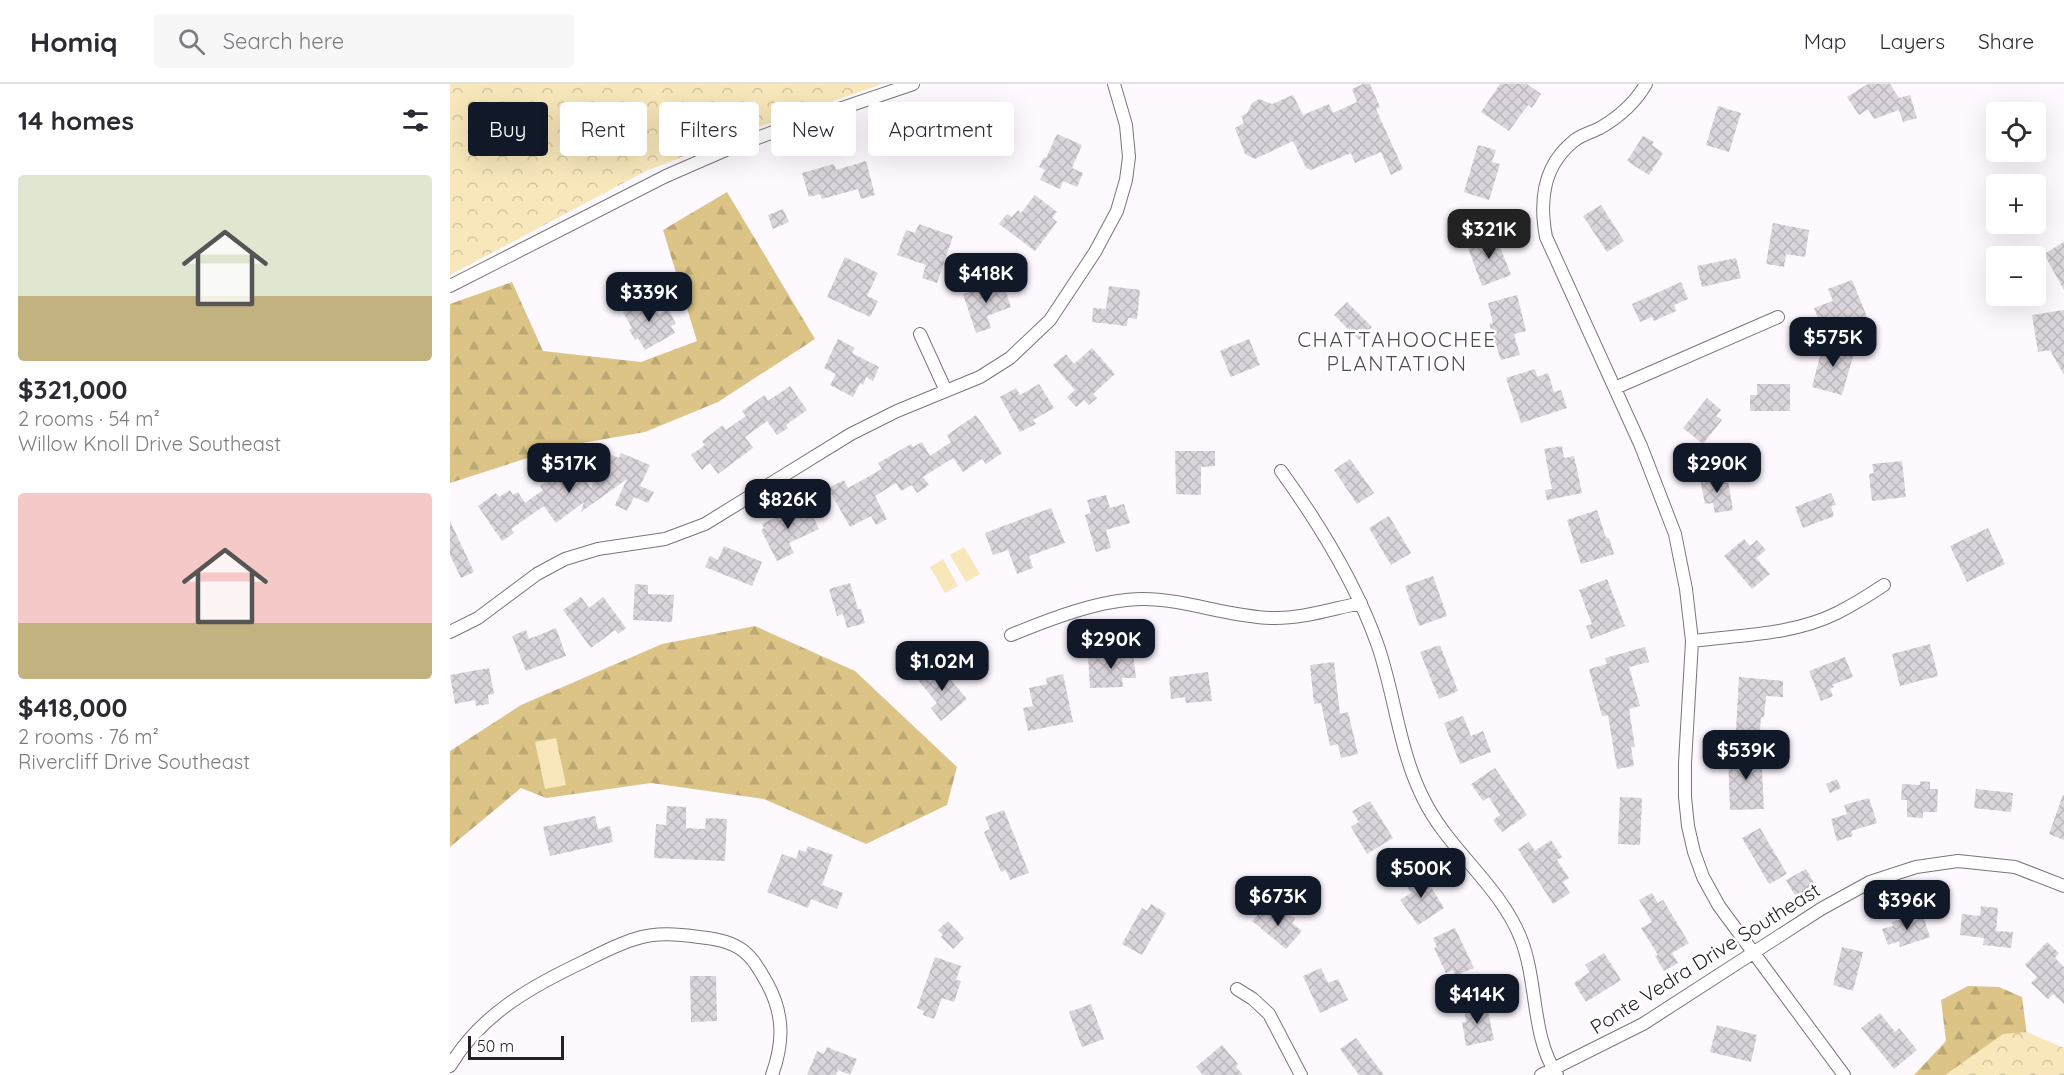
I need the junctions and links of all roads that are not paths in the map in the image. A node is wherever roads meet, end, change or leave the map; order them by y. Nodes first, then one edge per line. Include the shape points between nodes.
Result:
1 (914, 84) edge
2 (1114, 84) edge
3 (1646, 84) edge
4 (450, 286) edge
5 (1778, 317) dead end
6 (920, 334) dead end
7 (1615, 388) junction
8 (946, 391) junction
9 (1281, 471) dead end
10 (1884, 585) dead end
11 (1361, 603) junction
12 (450, 632) edge
13 (1011, 635) dead end
14 (1692, 640) junction
15 (2064, 885) edge
16 (1755, 953) junction
17 (1237, 989) dead end
18 (450, 1066) edge
19 (1556, 1073) edge
20 (772, 1075) edge
21 (1301, 1075) edge
22 (1541, 1075) edge
23 (1844, 1075) edge

1 - 4 street via 728,149 666,176
2 - 8 street via 1126,125 1129,157 1122,196 1107,231 1040,331 995,368
3 - 7 street via 1623,112 1575,140 1566,150 1548,177 1541,205 1546,237
5 - 7 street
6 - 8 street
7 - 14 street via 1675,534
8 - 12 street via 851,434 693,530 665,539 590,551 559,562 478,618
9 - 11 street via 1337,557
10 - 14 street via 1836,614 1813,622
11 - 13 street via 1297,617 1271,618 1145,599 1118,601
11 - 19 street via 1378,648 1407,762 1422,796 1442,830 1508,912 1521,940 1540,1032
14 - 16 street via 1684,763 1688,826 1703,877 1719,906
15 - 16 street, Ponte Vedra Drive Southeast via 2015,867 1984,863 1958,861 1916,867 1870,882
16 - 19 street, Ponte Vedra Drive Southeast
16 - 23 street
17 - 21 street via 1269,1014
18 - 20 street via 465,1042 497,1011 542,981 635,939 674,934 731,944 749,956 760,971 782,1023
19 - 22 street, Ponte Vedra Drive Southeast

